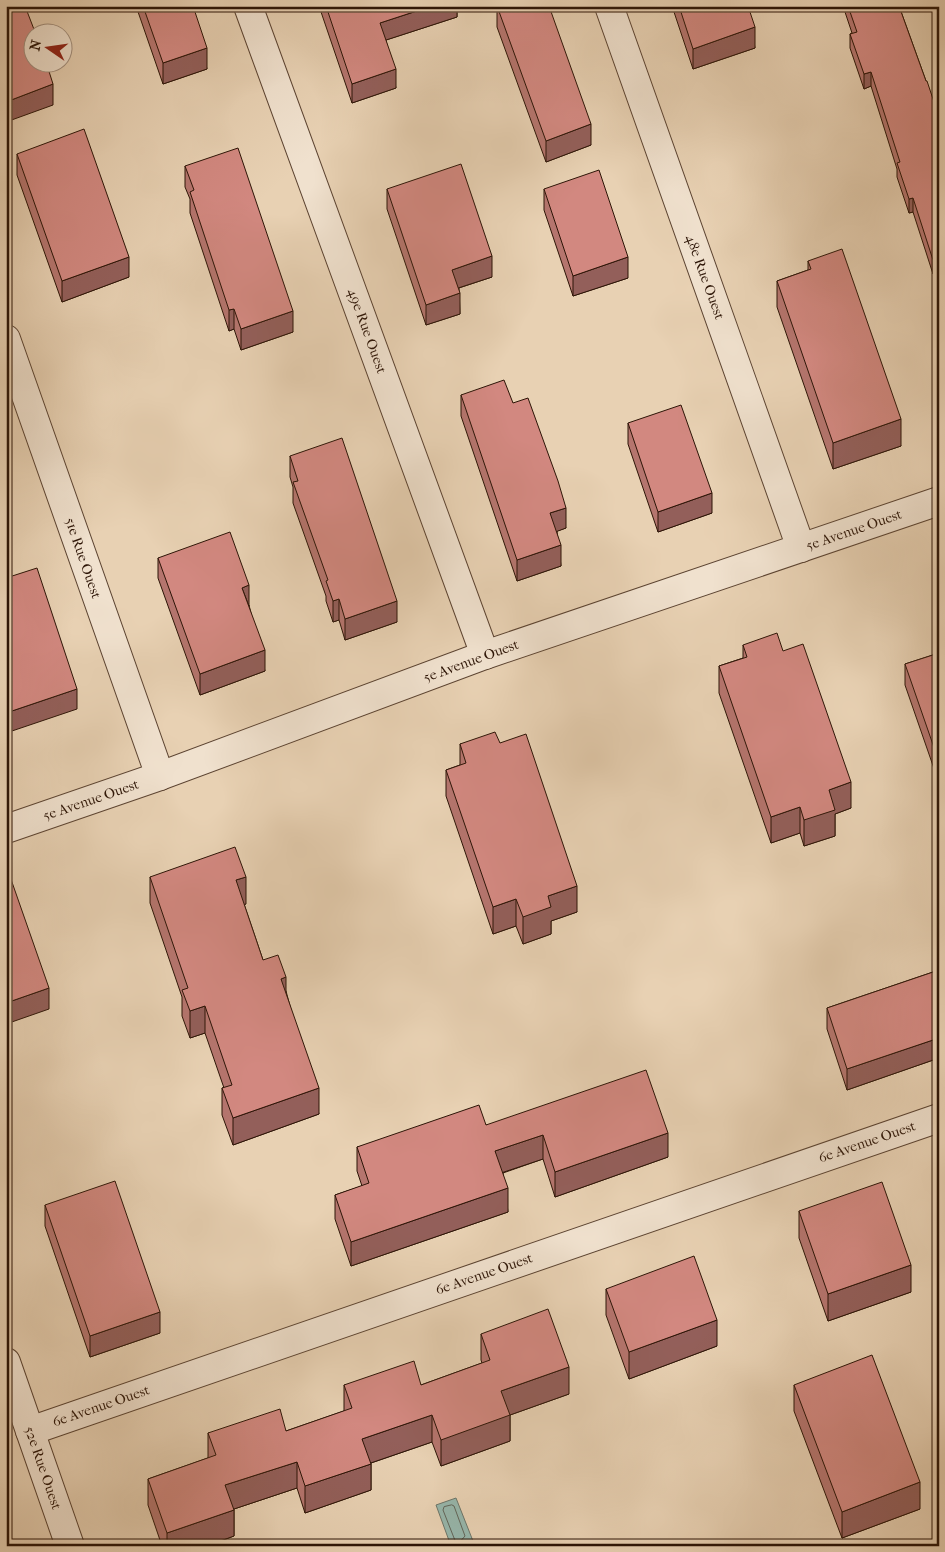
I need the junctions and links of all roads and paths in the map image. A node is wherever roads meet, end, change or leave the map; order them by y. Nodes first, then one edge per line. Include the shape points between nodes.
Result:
1 (248, 6) edge
2 (609, 6) edge
3 (6, 339) edge
4 (939, 501) edge
5 (801, 548) junction
6 (485, 655) junction
7 (160, 776) junction
8 (6, 829) edge
9 (939, 1118) edge
10 (6, 1362) edge
11 (30, 1431) junction
12 (70, 1546) edge

1 - 6 street, 49e Rue Ouest
2 - 5 street, 48e Rue Ouest
3 - 7 street, 51e Rue Ouest
4 - 5 street, 5e Avenue Ouest
5 - 6 street, 5e Avenue Ouest
6 - 7 street, 5e Avenue Ouest
7 - 8 street, 5e Avenue Ouest
9 - 11 street, 6e Avenue Ouest
10 - 11 street, 52e Rue Ouest
11 - 12 street, 52e Rue Ouest

